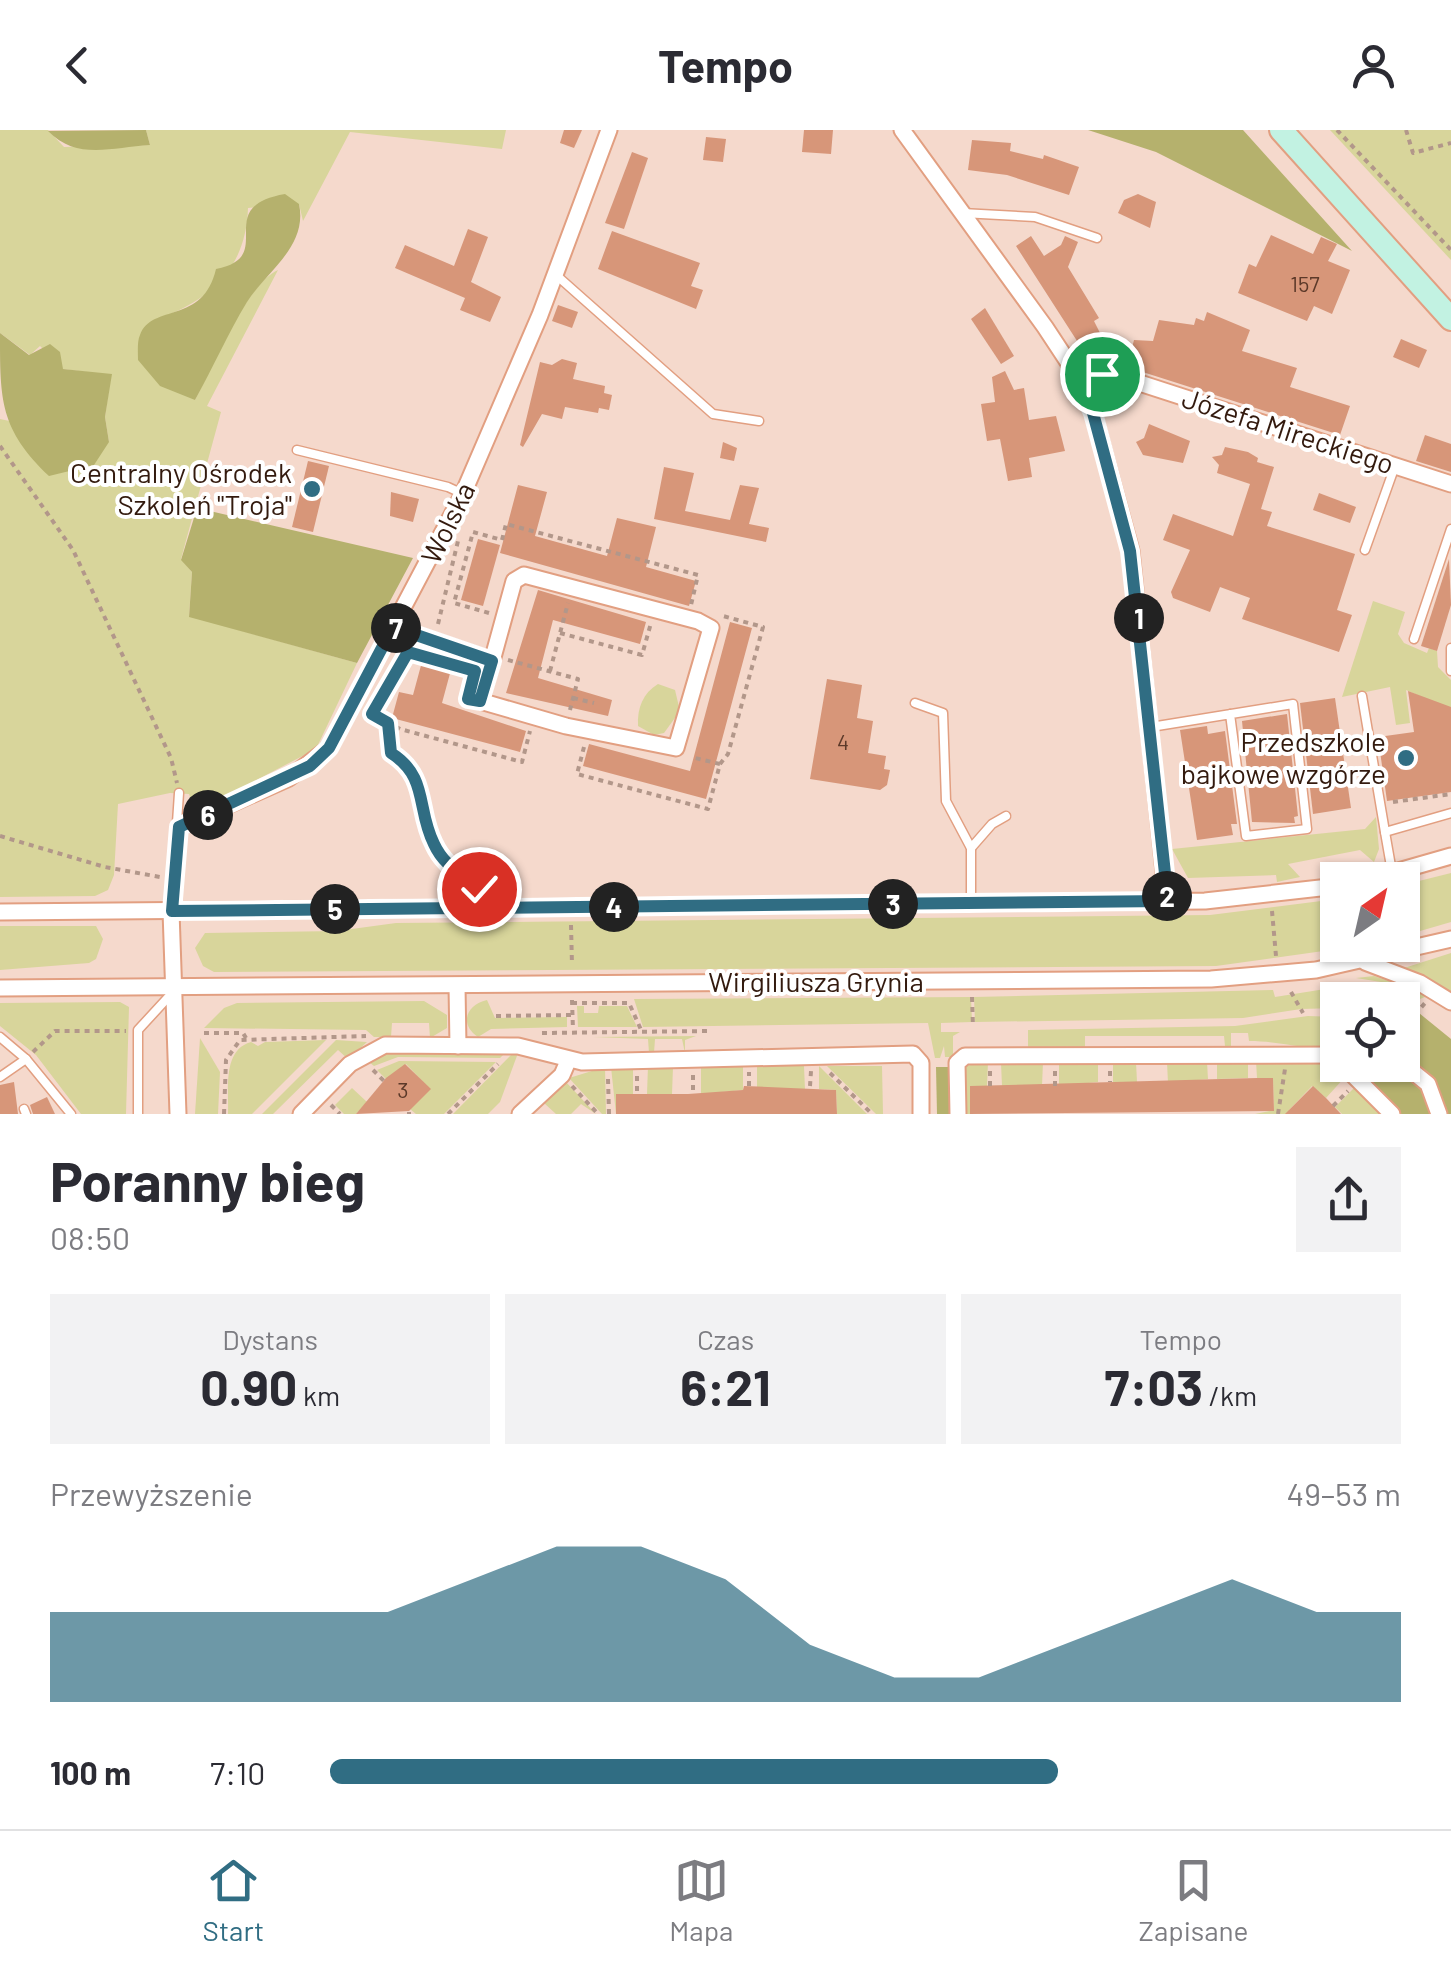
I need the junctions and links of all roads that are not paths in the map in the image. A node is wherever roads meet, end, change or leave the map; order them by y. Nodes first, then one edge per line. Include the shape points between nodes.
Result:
1 (609, 130) edge
2 (902, 130) edge
3 (1280, 130) edge
4 (962, 213) junction
5 (1097, 238) dead end
6 (556, 274) junction
7 (1451, 319) edge
8 (1076, 374) junction
9 (760, 421) dead end
10 (297, 450) dead end
11 (1395, 466) junction
12 (1451, 484) edge
13 (463, 494) junction
14 (1451, 530) edge
15 (1365, 550) dead end
16 (393, 627) junction
17 (1414, 638) dead end
18 (1451, 648) edge
19 (493, 658) junction
20 (1451, 670) edge
21 (1362, 696) dead end
22 (915, 702) dead end
23 (1230, 714) junction
24 (1151, 727) junction
25 (178, 793) road end
26 (1451, 813) edge
27 (1006, 816) dead end
28 (179, 827) junction
29 (1385, 832) junction
30 (971, 848) junction
31 (1451, 856) edge
32 (1391, 862) edge
33 (1420, 866) edge
34 (1320, 889) edge
35 (1168, 901) junction
36 (971, 903) junction
37 (172, 911) junction
38 (0, 912) edge
39 (1451, 939) edge
40 (1420, 947) edge
41 (1354, 962) edge
42 (1365, 962) edge
43 (457, 986) junction
44 (0, 988) edge
45 (176, 988) junction
46 (1451, 1002) edge
47 (0, 1037) edge
48 (458, 1046) junction
49 (1320, 1058) edge
50 (26, 1059) junction
51 (565, 1068) junction
52 (0, 1078) edge
53 (1420, 1078) edge
54 (1361, 1082) edge
55 (71, 1114) edge
56 (138, 1114) edge
57 (178, 1114) edge
58 (301, 1114) edge
59 (520, 1114) edge
60 (922, 1114) edge
61 (958, 1114) edge
62 (1392, 1114) edge
63 (1440, 1114) edge

1 - 6 street, Wolska
2 - 4 street
3 - 7 street
4 - 5 lane via 1035,217
4 - 8 street
6 - 9 lane via 713,414
6 - 13 street, Wolska
8 - 11 street, Józefa Mireckiego via 1118,376
8 - 24 street via 1130,551
10 - 13 lane
11 - 12 street, Józefa Mireckiego
11 - 15 lane
13 - 16 street, Wolska
14 - 17 lane
16 - 19 street
16 - 28 street, Wolska via 329,748 310,766
18 - 20 lane
19 - 19 street via 480,701 664,750 676,748 704,624 524,576 514,581
21 - 29 lane
22 - 30 lane via 943,713 946,801
23 - 23 lane via 1246,836 1307,829 1293,704
23 - 24 lane
24 - 35 street
25 - 28 lane
26 - 29 lane
27 - 30 lane
28 - 37 lane
29 - 32 lane
30 - 36 lane
31 - 33 street
34 - 35 street
35 - 36 street
36 - 37 street
37 - 38 street
37 - 45 street
39 - 40 street, Wirgiliusza Grynia
41 - 43 street, Wirgiliusza Grynia via 1232,978
42 - 46 street
43 - 45 street, Wirgiliusza Grynia
43 - 48 street
44 - 45 street, Wirgiliusza Grynia
45 - 56 lane via 138,1030
45 - 57 street
47 - 50 lane
48 - 51 street via 525,1047
48 - 58 street via 378,1046 350,1064
49 - 61 street via 965,1056 957,1063
50 - 52 lane
50 - 55 lane
51 - 59 street
51 - 60 street via 608,1061 913,1054 921,1063
53 - 63 street
54 - 62 street

